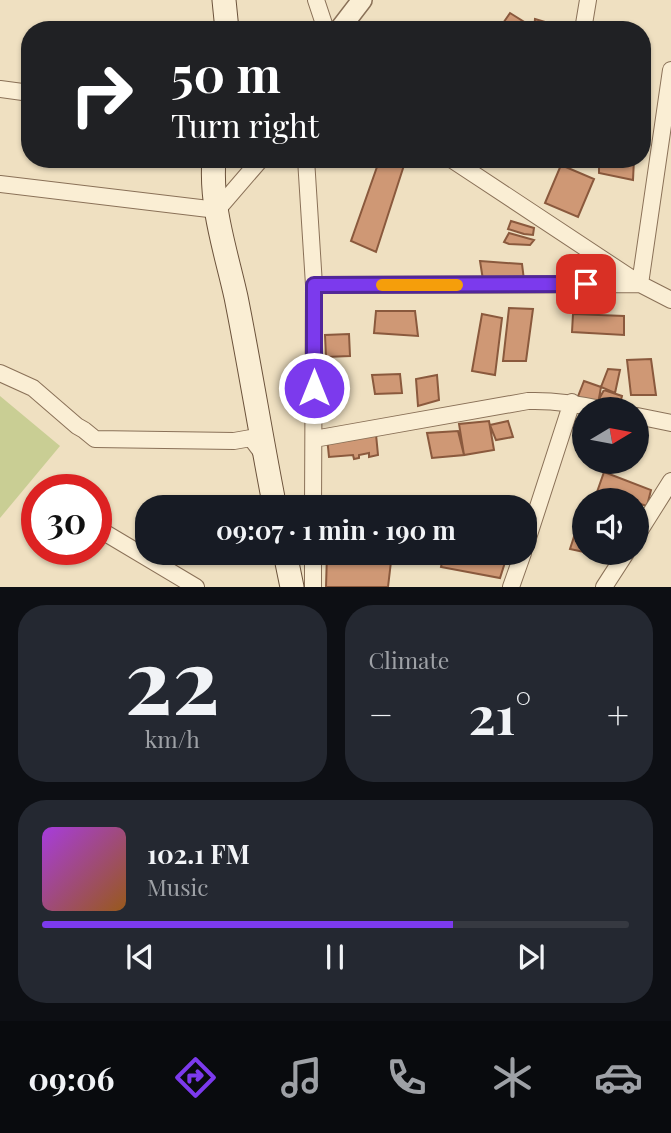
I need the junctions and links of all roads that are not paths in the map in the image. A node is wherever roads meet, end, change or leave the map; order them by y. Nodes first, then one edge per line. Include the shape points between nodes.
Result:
1 (224, 0) edge
2 (316, 0) edge
3 (362, 0) edge
4 (587, 0) edge
5 (226, 21) edge
6 (323, 21) edge
7 (346, 21) edge
8 (584, 21) edge
9 (671, 70) edge
10 (0, 89) edge
11 (21, 92) edge
12 (669, 96) edge
13 (213, 168) edge
14 (253, 168) edge
15 (307, 168) edge
16 (465, 168) edge
17 (0, 184) edge
18 (217, 210) junction
19 (640, 284) junction
20 (314, 285) junction
21 (671, 300) edge
22 (0, 373) edge
23 (572, 402) joint
24 (649, 418) edge
25 (671, 423) edge
26 (314, 439) junction
27 (265, 456) junction
28 (671, 481) edge
29 (272, 495) edge
30 (313, 495) edge
31 (537, 510) edge
32 (649, 516) edge
33 (112, 537) edge
34 (287, 565) edge
35 (313, 565) edge
36 (519, 565) edge
37 (618, 565) edge
38 (196, 587) edge
39 (292, 587) edge
40 (313, 587) edge
41 (511, 587) edge
42 (604, 587) edge

1 - 5 main road
2 - 6 street
3 - 7 street
4 - 8 street
9 - 12 street
10 - 11 street
12 - 19 street
13 - 18 main road
14 - 18 street
15 - 20 street
16 - 19 street
17 - 18 street
18 - 27 main road
19 - 20 street
19 - 21 street
20 - 26 street
22 - 27 street via 33,388 95,439 251,438
23 - 26 street via 528,401
23 - 31 street
24 - 25 street
26 - 30 street
27 - 29 main road
28 - 32 street
33 - 38 street
34 - 39 main road
35 - 40 street
36 - 41 street
37 - 42 street

